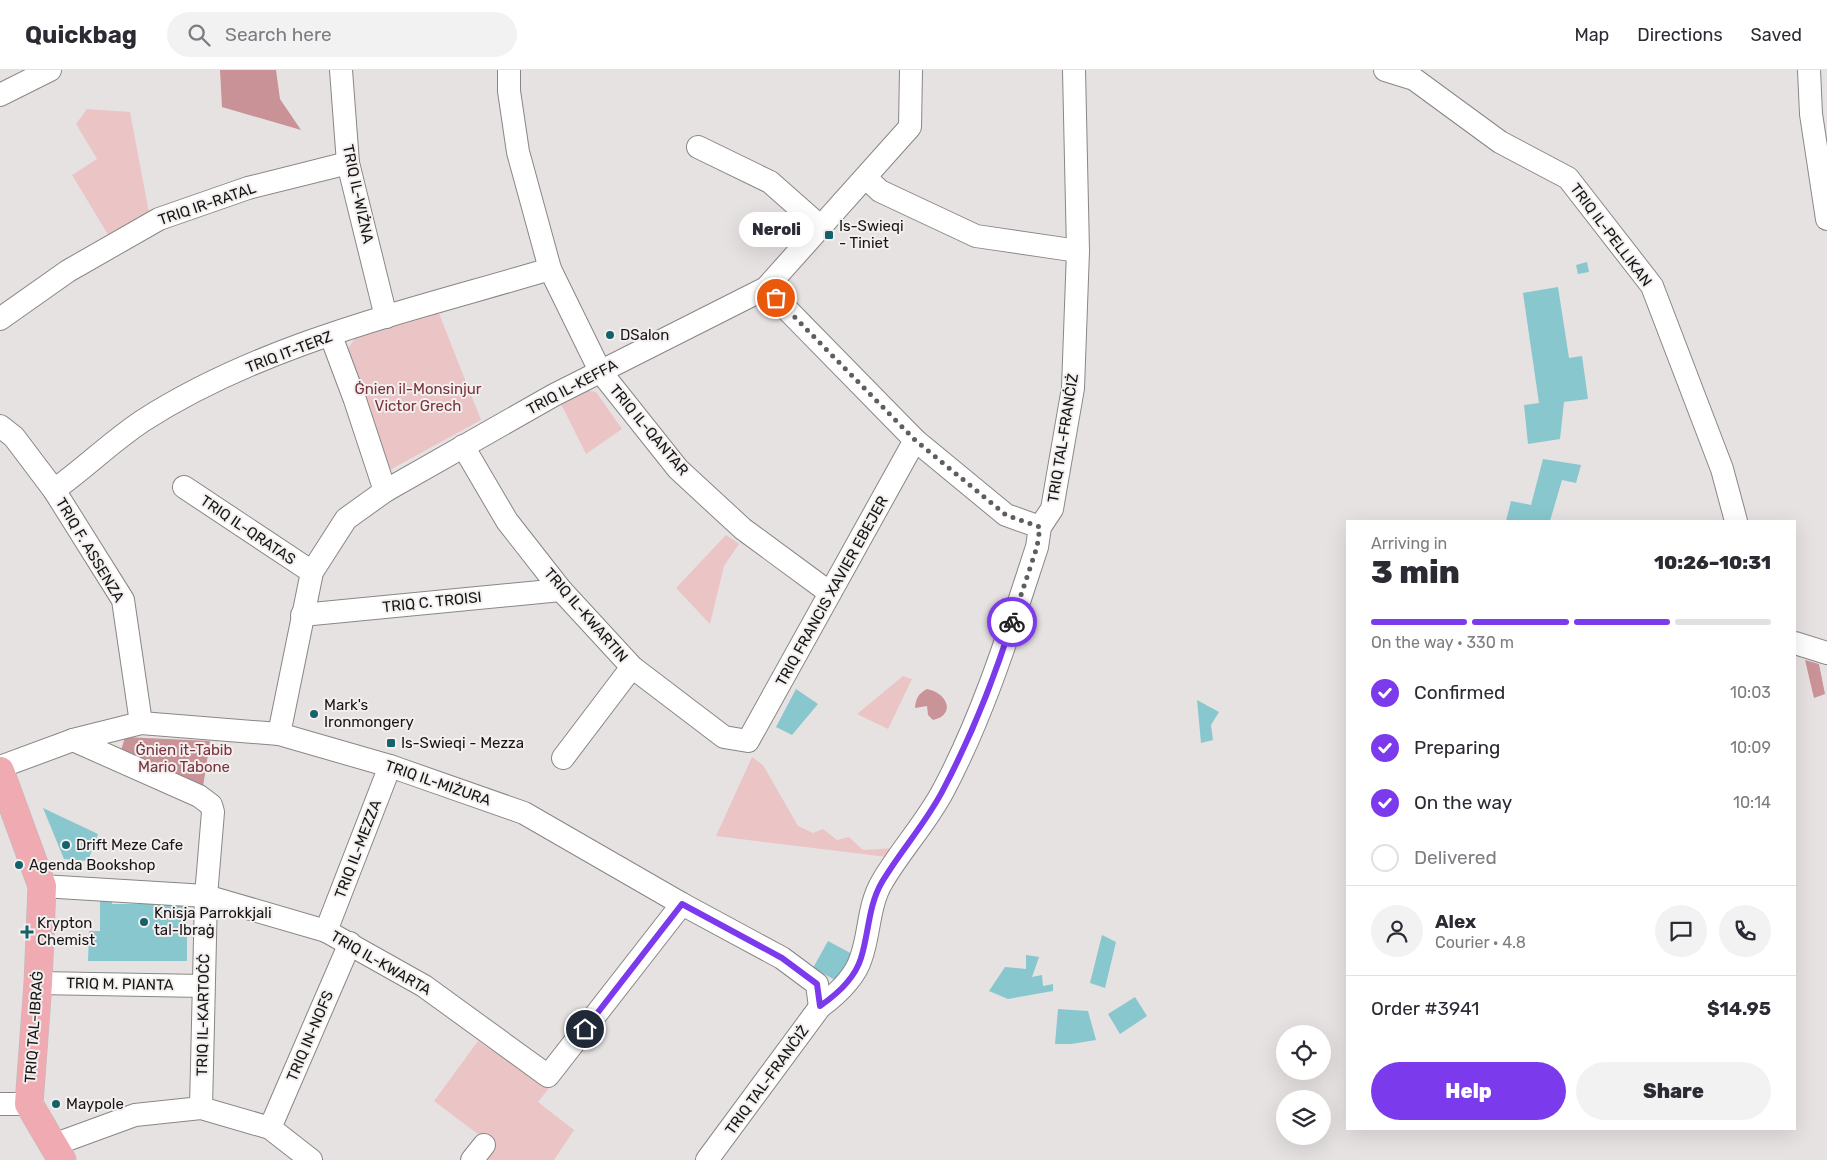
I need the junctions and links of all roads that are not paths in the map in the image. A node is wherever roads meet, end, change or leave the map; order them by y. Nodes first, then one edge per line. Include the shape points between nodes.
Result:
1 (50, 70) edge
2 (341, 70) edge
3 (509, 70) edge
4 (911, 70) edge
5 (1074, 70) edge
6 (1385, 70) edge
7 (1809, 70) edge
8 (0, 95) edge
9 (698, 147) dead end
10 (348, 163) junction
11 (866, 178) junction
12 (1826, 208) edge
13 (821, 227) junction
14 (1078, 251) junction
15 (550, 269) junction
16 (766, 288) junction
17 (386, 317) junction
18 (0, 319) edge
19 (331, 336) junction
20 (600, 371) junction
21 (0, 426) edge
22 (915, 440) junction
23 (463, 446) junction
24 (184, 487) dead end
25 (54, 490) junction
26 (385, 491) junction
27 (1736, 520) edge
28 (1040, 527) junction
29 (312, 572) junction
30 (561, 590) junction
31 (830, 593) junction
32 (302, 615) junction
33 (1796, 643) edge
34 (1827, 653) edge
35 (632, 667) junction
36 (141, 723) junction
37 (278, 734) junction
38 (73, 740) junction
39 (748, 742) joint
40 (564, 758) dead end
41 (390, 766) junction
42 (0, 767) edge
43 (0, 771) edge
44 (42, 886) junction
45 (206, 896) junction
46 (682, 904) junction
47 (326, 931) junction
48 (350, 943) junction
49 (38, 983) junction
50 (203, 986) junction
51 (820, 1006) junction
52 (0, 1104) edge
53 (29, 1104) junction
54 (201, 1108) junction
55 (270, 1128) junction
56 (58, 1152) edge
57 (311, 1160) edge
58 (707, 1160) edge

1 - 8 street
2 - 10 street, TRIQ IL-WIŻNA
3 - 15 street, TRIQ IL-QANTAR via 518,152
4 - 11 street, TRIQ IL-KEFFA via 910,127
5 - 14 street, TRIQ TAL-FRANĊIŻ
6 - 27 street, TRIQ IL-PELLIKAN via 1414,79 1500,142 1568,178 1652,286 1722,469
7 - 12 street via 1811,114
9 - 13 street via 770,182
10 - 17 street, TRIQ IL-WIŻNA
10 - 18 street, TRIQ IR-RATAL via 248,188 159,219 68,270
11 - 13 street, TRIQ IL-KEFFA
11 - 14 street via 880,191 976,236
13 - 16 street, TRIQ IL-KEFFA
14 - 28 street, TRIQ TAL-FRANĊIŻ via 1073,388 1052,509
15 - 17 street, TRIQ IT-TERZ
15 - 20 street, TRIQ IL-QANTAR
16 - 20 street, TRIQ IL-KEFFA
16 - 22 street
17 - 19 street, TRIQ IT-TERZ
19 - 25 street, TRIQ IT-TERZ via 265,359 201,388 143,421
19 - 26 street
20 - 23 street, TRIQ IL-KEFFA
20 - 31 street, TRIQ IL-QANTAR via 678,469 743,529
21 - 25 street, TRIQ F. ASSENZA via 14,437
22 - 28 street via 1006,515
22 - 31 street, TRIQ FRANCIS XAVIER EBEJER
23 - 26 street, TRIQ IL-KEFFA
23 - 30 street, TRIQ IL-KWARTIN via 507,521
24 - 29 street, TRIQ IL-QRATAS
25 - 36 street, TRIQ F. ASSENZA via 123,600
26 - 29 street, TRIQ IL-KEFFA via 346,519
28 - 51 street, TRIQ TAL-FRANĊIŻ via 1037,547 995,674 943,790 882,882 870,910 861,959 838,994
29 - 32 street, TRIQ IL-KEFFA
30 - 32 street, TRIQ C. TROISI
30 - 35 street, TRIQ IL-KWARTIN
31 - 39 street, TRIQ FRANCIS XAVIER EBEJER
32 - 37 street, TRIQ IL-KEFFA
33 - 34 street
35 - 39 street, TRIQ IL-KWARTIN via 724,737
35 - 40 street
36 - 37 street, TRIQ IL-MIŻURA
36 - 38 street, TRIQ IL-MIŻURA
37 - 41 street, TRIQ IL-MIŻURA
38 - 42 street, TRIQ IL-MIŻURA
38 - 45 street, TRIQ IL-KARTOĊĊ via 199,796 211,805
41 - 46 street, TRIQ IL-MIŻURA via 524,812
41 - 47 street, TRIQ IL-MEZZA
43 - 44 main road, TRIQ TAL-IBRAĠ
44 - 45 street, TRIQ IL-KWARTA
44 - 49 main road, TRIQ TAL-IBRAĠ
45 - 47 street, TRIQ IL-KWARTA
45 - 50 street, TRIQ IL-KARTOĊĊ
46 - 48 street, TRIQ IL-KWARTA via 548,1076 424,986
46 - 51 street, TRIQ IL-MIŻURA via 782,958 817,984
47 - 48 street, TRIQ IL-KWARTA
48 - 55 street, TRIQ IN-NOFS
49 - 50 street, TRIQ M. PIANTA
49 - 53 main road, TRIQ TAL-IBRAĠ
50 - 54 street, TRIQ IL-KARTOĊĊ
51 - 58 street, TRIQ TAL-FRANĊIŻ
52 - 53 street
53 - 56 main road, TRIQ TAL-IBRAĠ
54 - 55 street
54 - 56 street via 135,1115 92,1130
55 - 57 street

